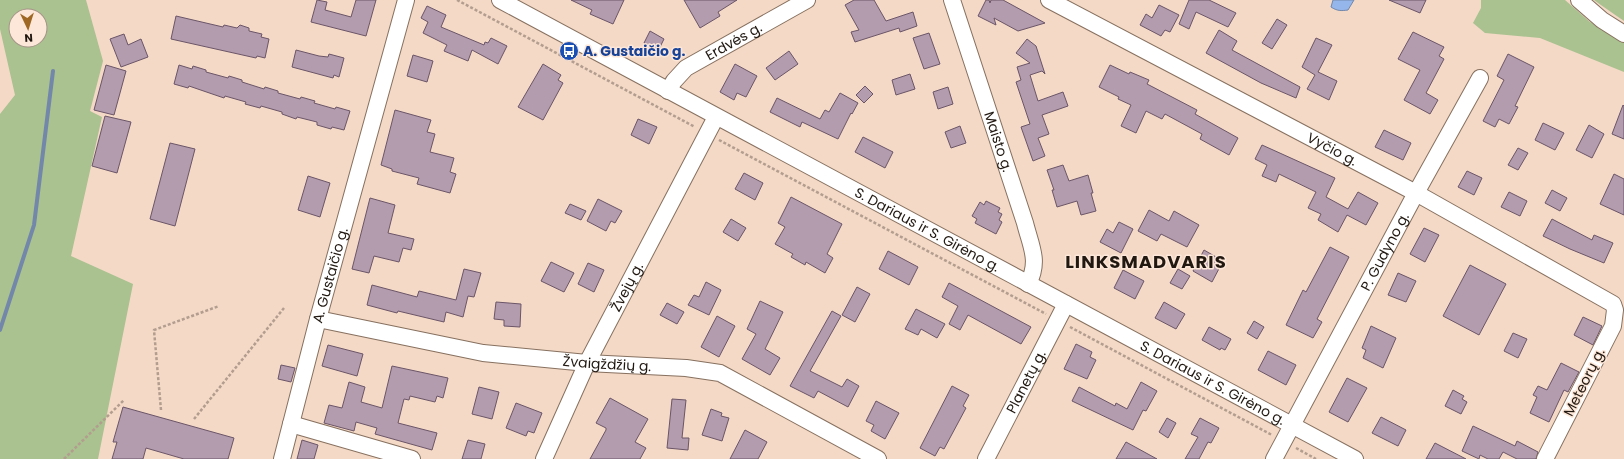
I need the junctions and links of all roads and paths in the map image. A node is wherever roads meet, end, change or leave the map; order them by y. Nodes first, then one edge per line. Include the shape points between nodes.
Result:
1 (406, 0) edge
2 (458, 0) edge
3 (500, 0) edge
4 (807, 0) edge
5 (952, 0) edge
6 (1049, 0) edge
7 (1579, 0) edge
8 (1624, 34) edge
9 (1480, 78) dead end
10 (668, 91) junction
11 (716, 117) junction
12 (707, 133) junction
13 (1416, 193) junction
14 (1028, 284) junction
15 (1066, 304) junction
16 (1612, 304) joint
17 (219, 306) dead end
18 (284, 308) dead end
19 (318, 319) junction
20 (1058, 320) junction
21 (587, 363) junction
22 (124, 400) dead end
23 (161, 410) dead end
24 (194, 419) dead end
25 (291, 424) junction
26 (1292, 426) junction
27 (1283, 442) junction
28 (64, 459) edge
29 (282, 459) edge
30 (412, 459) edge
31 (544, 459) edge
32 (878, 459) edge
33 (986, 459) edge
34 (1274, 459) edge
35 (1316, 459) edge
36 (1355, 459) edge
37 (1545, 459) edge

1 - 19 street, A. Gustaičio g.
2 - 12 path
3 - 10 street, S. Dariaus ir S. Girėno g.
4 - 10 street, Erdvės g. via 686,68
5 - 14 street, Maisto g. via 1035,260 1035,269
6 - 13 street, Vyčio g.
7 - 8 street via 1602,20
9 - 13 street, P. Gudyno g.
10 - 11 street, S. Dariaus ir S. Girėno g.
11 - 12 street, Žvejų g.
11 - 14 street, S. Dariaus ir S. Girėno g.
12 - 20 path
12 - 21 street, Žvejų g.
13 - 16 street, Vyčio g.
13 - 26 street, P. Gudyno g.
14 - 15 street, S. Dariaus ir S. Girėno g.
15 - 20 street, Planetų g.
15 - 26 street, S. Dariaus ir S. Girėno g.
16 - 37 street, Meteorų g. via 1615,310 1613,326
17 - 23 path via 154,330
18 - 24 path
19 - 21 street, Žvaigždžių g. via 483,354
19 - 25 street, A. Gustaičio g.
20 - 27 path
20 - 33 street, Planetų g.
21 - 31 street, Žvejų g.
21 - 32 street, Žvaigždžių g. via 686,368 720,373
22 - 28 path
25 - 29 street, A. Gustaičio g.
25 - 30 street
26 - 27 street, P. Gudyno g.
26 - 36 street, S. Dariaus ir S. Girėno g.
27 - 34 street, P. Gudyno g.
27 - 35 path

